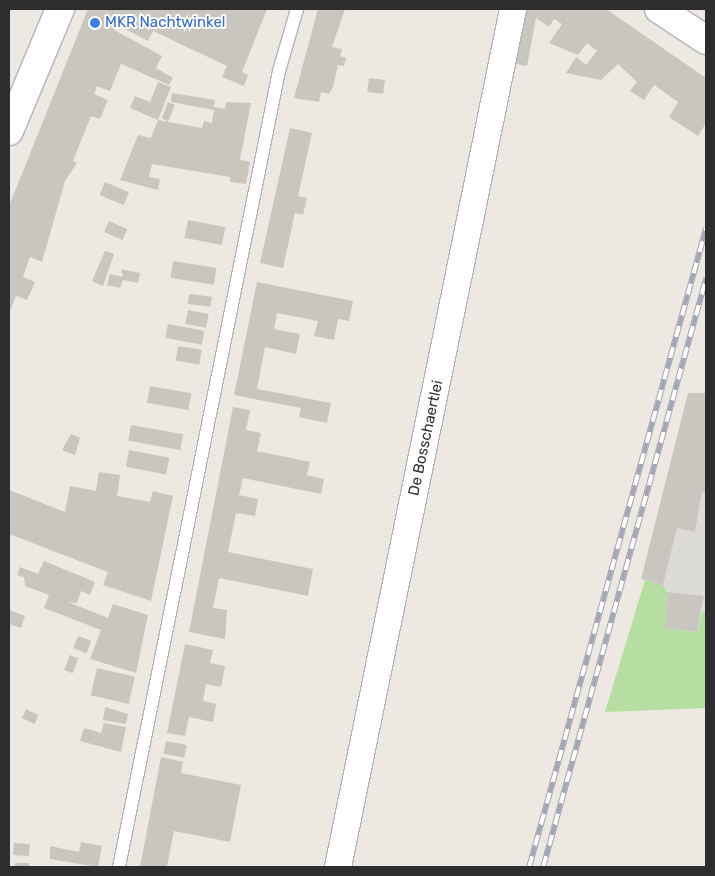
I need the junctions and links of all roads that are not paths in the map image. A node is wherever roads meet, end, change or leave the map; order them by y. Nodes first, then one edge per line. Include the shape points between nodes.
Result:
1 (60, 9) edge
2 (297, 9) edge
3 (513, 9) edge
4 (659, 9) edge
5 (706, 40) edge
6 (9, 131) edge
7 (119, 867) edge
8 (338, 867) edge

1 - 6 main road
2 - 7 lane via 279,71
3 - 8 street, De Bosschaertlei
4 - 5 main road

